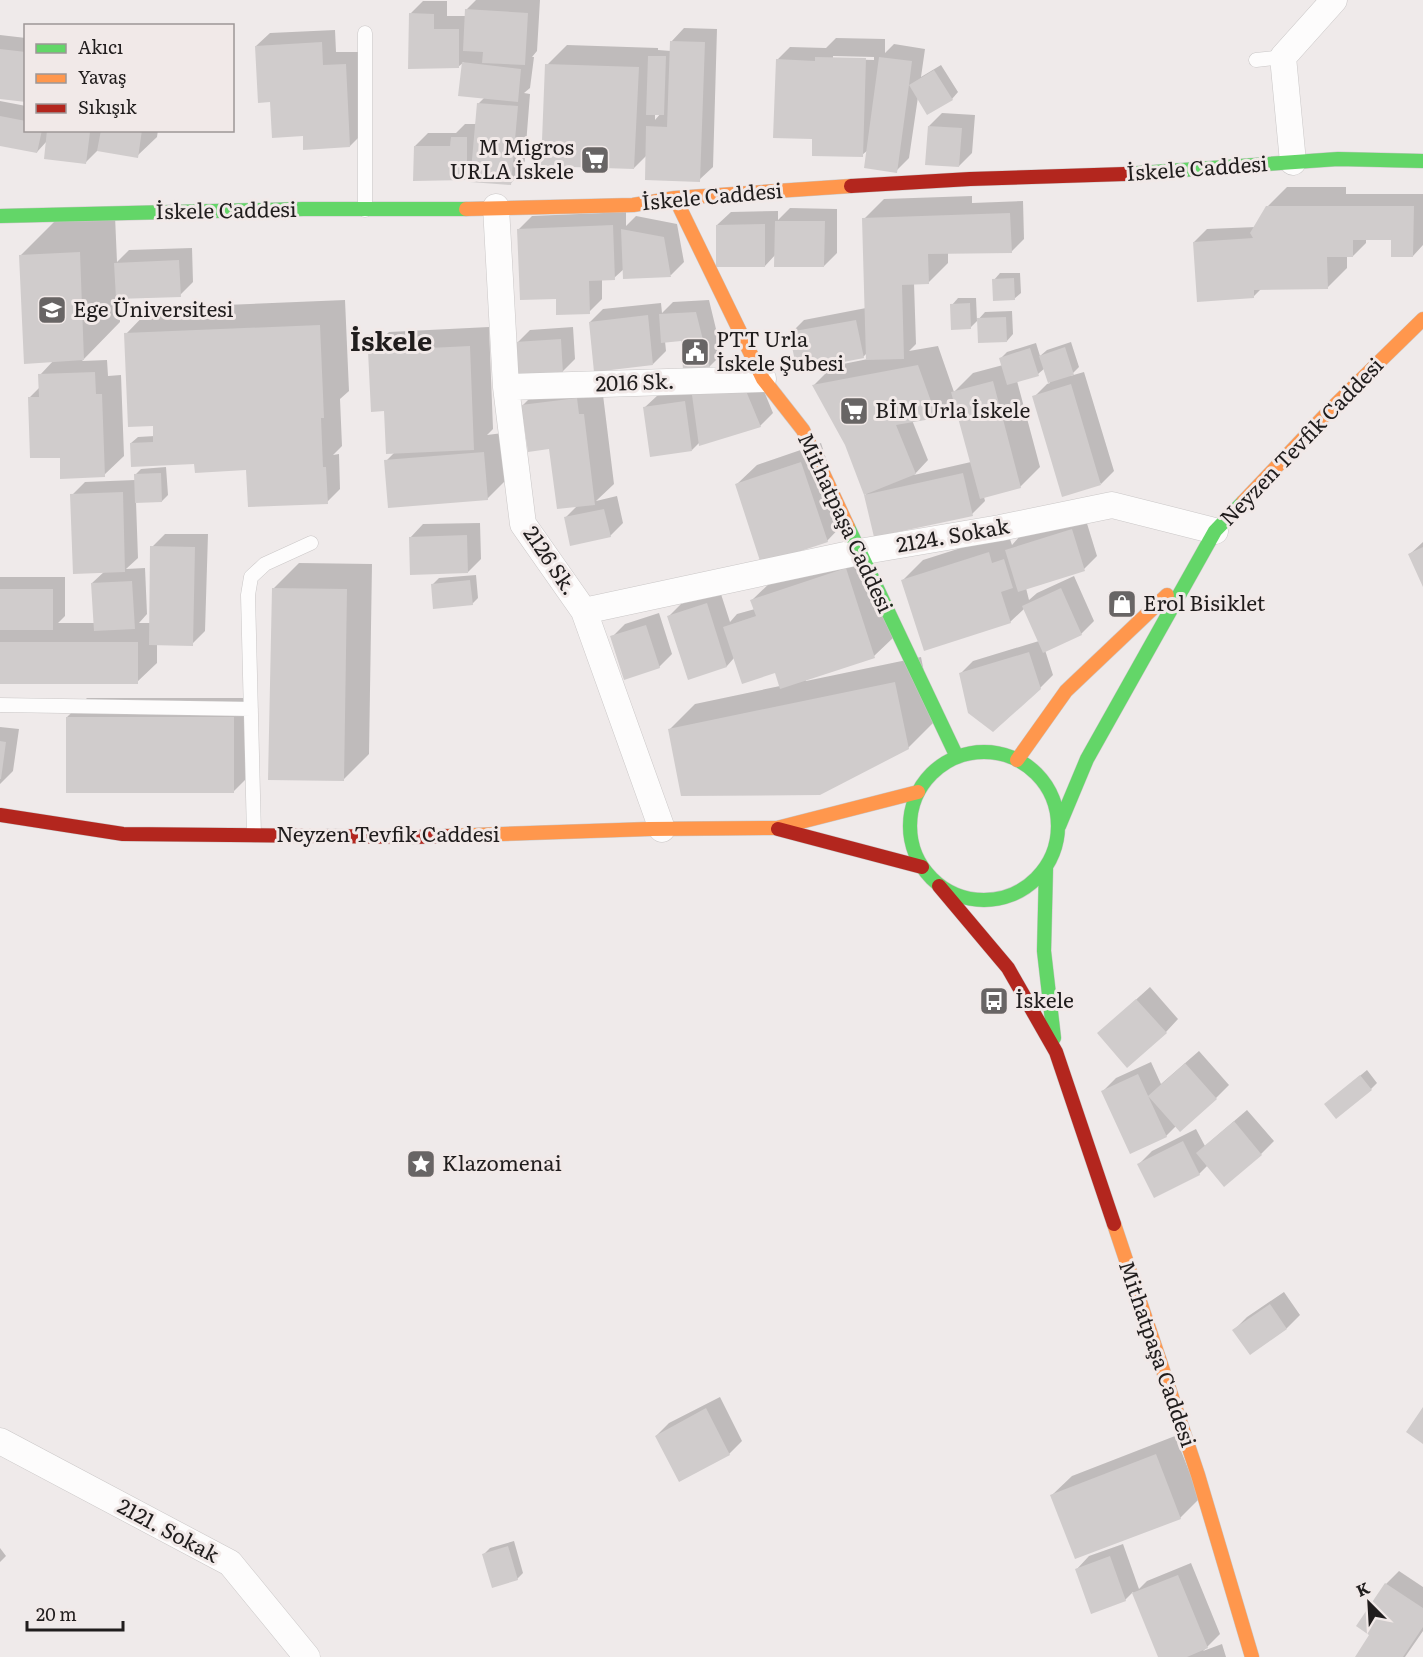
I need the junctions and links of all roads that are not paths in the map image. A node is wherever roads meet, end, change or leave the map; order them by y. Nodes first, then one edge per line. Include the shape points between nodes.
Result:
1 (1334, 0) edge
2 (366, 33) dead end
3 (1283, 57) junction
4 (1256, 60) dead end
5 (1423, 160) edge
6 (1293, 162) junction
7 (675, 198) junction
8 (496, 207) junction
9 (365, 210) junction
10 (0, 216) edge
11 (1423, 320) edge
12 (763, 379) junction
13 (506, 387) junction
14 (1215, 531) junction
15 (310, 543) dead end
16 (858, 552) junction
17 (1190, 573) junction
18 (584, 611) junction
19 (0, 705) edge
20 (251, 709) junction
21 (957, 757) junction
22 (1017, 760) junction
23 (918, 792) junction
24 (0, 815) edge
25 (1059, 826) junction
26 (777, 828) junction
27 (662, 829) junction
28 (254, 835) junction
29 (922, 867) junction
30 (1046, 868) junction
31 (939, 886) junction
32 (1056, 1052) junction
33 (0, 1441) edge
34 (307, 1657) edge
35 (1252, 1657) edge

1 - 3 street
2 - 9 lane
3 - 4 lane
3 - 6 street
5 - 6 street, İskele Caddesi
6 - 7 street, İskele Caddesi
7 - 8 street, İskele Caddesi via 633,205
7 - 12 street, Mithatpaşa Caddesi
8 - 9 street, İskele Caddesi
8 - 13 street, 2126 Sk.
9 - 10 street, İskele Caddesi
11 - 14 street, Neyzen Tevfik Caddesi via 1332,408
12 - 13 street, 2016 Sk.
12 - 16 street, Mithatpaşa Caddesi via 803,430
13 - 18 street, 2126 Sk. via 523,524
14 - 16 street, 2124. Sokak via 1112,505
14 - 17 street, Neyzen Tevfik Caddesi
15 - 20 lane via 265,564 251,577
16 - 18 street, 2124. Sokak
16 - 21 street, Mithatpaşa Caddesi
17 - 22 street, Neyzen Tevfik Caddesi via 1066,691
17 - 25 street, Neyzen Tevfik Caddesi via 1087,759
18 - 27 street, 2126 Sk.
19 - 20 lane
20 - 28 lane
21 - 22 street via 977,752 998,753
21 - 23 street via 941,765
22 - 25 street via 1048,787
23 - 26 street
23 - 29 street via 910,830
24 - 28 street, Neyzen Tevfik Caddesi via 123,834
25 - 30 street via 1056,846
26 - 27 street, Neyzen Tevfik Caddesi
26 - 29 street
27 - 28 street, Neyzen Tevfik Caddesi via 414,837
29 - 31 street
30 - 31 street via 1029,885 1008,897 984,901 960,897
30 - 32 street via 1044,951
31 - 32 street via 1008,968
32 - 35 street, Mithatpaşa Caddesi via 1198,1476
33 - 34 street, 2121. Sokak via 230,1563

